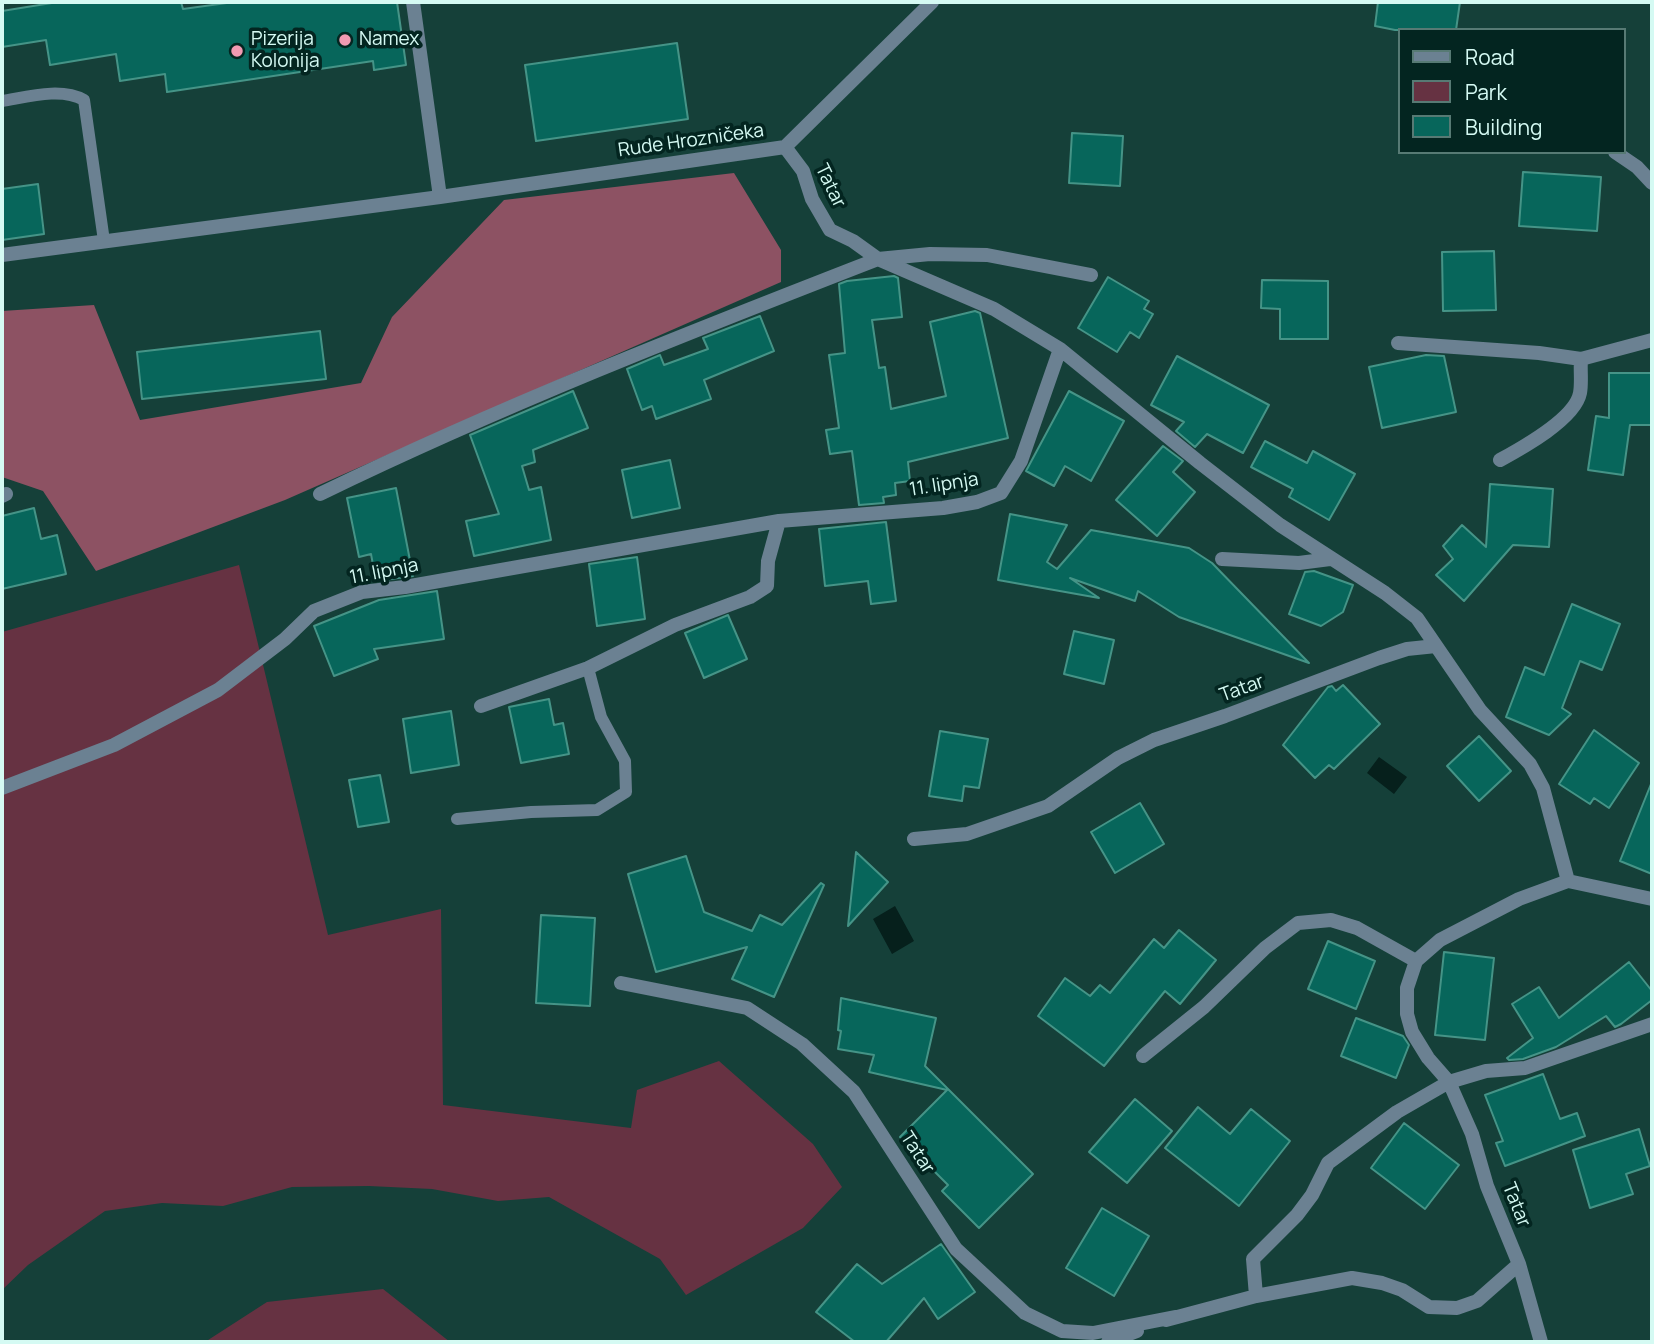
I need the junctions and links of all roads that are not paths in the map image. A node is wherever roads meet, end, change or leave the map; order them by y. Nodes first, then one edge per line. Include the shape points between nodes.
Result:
1 (413, 2) edge
2 (932, 2) edge
3 (2, 101) edge
4 (785, 147) junction
5 (1618, 154) edge
6 (1652, 183) edge
7 (440, 197) junction
8 (104, 241) junction
9 (2, 255) edge
10 (878, 259) junction
11 (1091, 275) dead end
12 (1652, 340) edge
13 (1398, 343) dead end
14 (1060, 349) junction
15 (1581, 359) junction
16 (1500, 460) dead end
17 (320, 494) dead end
18 (779, 521) junction
19 (1222, 559) dead end
20 (1330, 559) junction
21 (1436, 646) junction
22 (588, 668) junction
23 (481, 706) dead end
24 (2, 788) edge
25 (457, 819) dead end
26 (914, 839) dead end
27 (1568, 881) junction
28 (1652, 899) edge
29 (1416, 961) junction
30 (621, 983) dead end
31 (1652, 1024) edge
32 (1143, 1056) dead end
33 (1449, 1082) junction
34 (1519, 1264) junction
35 (1256, 1296) junction
36 (1175, 1317) junction
37 (1108, 1342) edge
38 (1541, 1342) edge

1 - 7 street
2 - 4 street, Rude Hrozničeka
3 - 8 lane via 45,95 75,95 84,100
4 - 7 street, Rude Hrozničeka
4 - 10 street, Tatar via 803,171 830,230
5 - 6 street
7 - 8 street, Rude Hrozničeka
8 - 9 street, Rude Hrozničeka
10 - 11 street via 930,254 988,256
10 - 14 street, Tatar via 994,309
10 - 17 street via 590,374
12 - 15 street
13 - 15 street
14 - 18 street, 11. lipnja via 1021,461 1000,493 943,508
14 - 20 street, Tatar via 1200,463
15 - 16 street via 1580,395 1563,418
18 - 22 street via 768,561 767,586
18 - 24 street, 11. lipnja via 362,592 314,611 218,690 114,745
19 - 20 street via 1299,563
20 - 21 street, Tatar via 1417,618
21 - 26 street, Tatar via 1379,658 1154,740 1118,758 1048,806 967,834
21 - 27 street, Tatar via 1480,710 1530,764 1543,788
22 - 23 street
22 - 25 lane via 601,717 625,761 626,792 597,810
27 - 28 street
27 - 29 street via 1519,899 1440,940
29 - 32 street via 1357,928 1331,920 1298,923
29 - 33 street, Tatar via 1407,988 1407,1014 1428,1058
30 - 36 street, Tatar via 747,1008 803,1044 854,1091 956,1249 1025,1313 1062,1331 1093,1333
31 - 33 street via 1525,1068 1486,1071
33 - 34 street, Tatar
33 - 35 street via 1396,1112 1328,1163 1305,1205 1253,1259
34 - 35 street, Tatar via 1477,1301 1457,1308 1429,1307 1402,1290 1352,1279
34 - 38 street, Tatar
35 - 36 street, Tatar
36 - 37 street, Tatar

